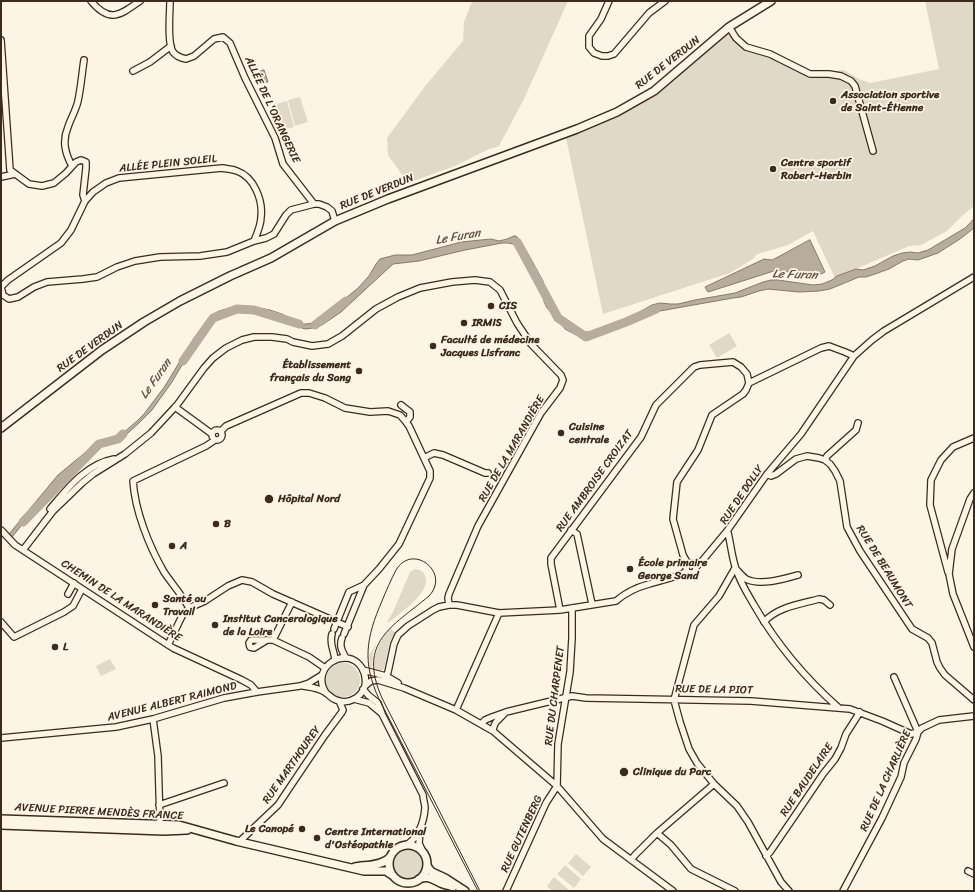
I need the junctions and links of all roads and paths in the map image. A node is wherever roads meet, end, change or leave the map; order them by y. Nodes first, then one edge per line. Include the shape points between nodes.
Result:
1 (91, 1) edge
2 (140, 1) edge
3 (170, 1) edge
4 (609, 1) edge
5 (665, 1) edge
6 (771, 1) edge
7 (729, 27) junction
8 (1, 40) edge
9 (171, 46) junction
10 (84, 60) dead end
11 (133, 71) dead end
12 (873, 151) dead end
13 (72, 166) junction
14 (15, 174) junction
15 (1, 177) edge
16 (85, 201) junction
17 (314, 204) junction
18 (335, 221) junction
19 (254, 241) junction
20 (974, 277) edge
21 (854, 356) junction
22 (749, 384) junction
23 (401, 404) dead end
24 (175, 408) junction
25 (406, 422) junction
26 (858, 424) dead end
27 (1, 428) edge
28 (221, 431) junction
29 (212, 434) junction
30 (974, 438) edge
31 (215, 440) junction
32 (424, 458) junction
33 (825, 460) junction
34 (488, 473) dead end
35 (767, 474) junction
36 (974, 493) edge
37 (1, 530) edge
38 (571, 530) junction
39 (727, 532) junction
40 (22, 549) junction
41 (688, 564) junction
42 (696, 567) junction
43 (735, 568) junction
44 (688, 572) junction
45 (949, 574) junction
46 (798, 575) dead end
47 (74, 583) junction
48 (364, 586) junction
49 (82, 588) junction
50 (68, 594) dead end
51 (292, 602) junction
52 (592, 604) junction
53 (449, 605) junction
54 (830, 606) dead end
55 (189, 608) junction
56 (572, 608) junction
57 (560, 610) junction
58 (499, 613) junction
59 (1, 622) edge
60 (337, 622) junction
61 (764, 622) junction
62 (348, 627) junction
63 (168, 645) junction
64 (974, 647) edge
65 (346, 658) junction
66 (334, 660) junction
67 (325, 668) junction
68 (363, 670) junction
69 (322, 675) junction
70 (894, 677) dead end
71 (385, 678) junction
72 (300, 686) junction
73 (364, 687) junction
74 (257, 692) junction
75 (326, 693) junction
76 (566, 697) junction
77 (354, 699) junction
78 (674, 700) junction
79 (974, 700) edge
80 (340, 701) junction
81 (346, 702) junction
82 (840, 708) junction
83 (456, 710) junction
84 (506, 712) junction
85 (860, 712) junction
86 (340, 714) junction
87 (382, 714) junction
88 (974, 716) edge
89 (153, 719) junction
90 (481, 724) junction
91 (493, 732) junction
92 (918, 732) junction
93 (1, 738) edge
94 (224, 783) dead end
95 (714, 784) junction
96 (557, 786) junction
97 (159, 805) junction
98 (1, 819) edge
99 (160, 824) junction
100 (1, 825) edge
101 (83, 828) junction
102 (420, 829) junction
103 (1, 830) edge
104 (195, 830) junction
105 (657, 833) junction
106 (240, 841) junction
107 (404, 846) junction
108 (422, 850) junction
109 (766, 856) junction
110 (390, 857) junction
111 (631, 860) junction
112 (427, 865) junction
113 (351, 867) junction
114 (968, 871) dead end
115 (974, 874) edge
116 (392, 875) junction
117 (419, 880) junction
118 (462, 890) edge
119 (506, 891) edge
120 (673, 891) edge
121 (735, 891) edge
122 (789, 891) edge
123 (843, 891) edge

1 - 2 street via 98,10 109,16 118,15
3 - 9 street
4 - 5 street via 589,36 589,46 594,53 602,56 614,54 649,13
6 - 7 main road, RUE DE VERDUN
7 - 12 street via 746,47 770,54 810,74 841,76 851,81 855,86
7 - 18 main road, RUE DE VERDUN via 654,91 617,112 388,198
8 - 14 street via 10,170
9 - 11 street
9 - 17 street, ALLÉE DE L'ORANGERIE via 173,52 186,60 214,39 223,37 230,43 275,138 283,164
10 - 13 street via 78,101 67,128 65,145
13 - 14 street via 54,183 42,186 29,184
13 - 16 street via 81,160 86,162 83,195
14 - 15 street
16 - 19 street, ALLÉE PLEIN SOLEIL via 106,183 119,178 222,168 238,171 249,179 258,192 262,218
16 - 19 street, ALLÉE PLEIN SOLEIL via 71,230 61,243 8,280 1,287 3,295 9,299 18,297 47,282 98,276 135,261 228,252
17 - 18 street via 332,211
17 - 19 street, ALLÉE PLEIN SOLEIL via 291,210 274,234
18 - 27 main road, RUE DE VERDUN via 271,258 186,298 144,322 102,350
20 - 21 street, RUE DE DOLLY via 884,332
21 - 22 street via 828,346
21 - 35 street, RUE DE DOLLY via 801,434
22 - 38 street, RUE AMBROISE CROIZAT via 747,374 732,362 694,367 656,405 641,437
22 - 41 street via 742,394 712,415 698,450 677,482 673,519
23 - 25 street via 410,412
24 - 29 street
24 - 40 street, RUE DE LA MARANDIÈRE via 126,454 82,483 58,506
24 - 53 street, RUE DE LA MARANDIÈRE via 204,368 226,348 242,340 272,337 312,346 328,344 376,309 420,288 475,280 490,282 500,290 531,344 563,380 541,413 478,526 449,594
25 - 28 street via 400,415 345,408 325,398 300,393 226,426
25 - 32 street
26 - 33 street via 856,430
28 - 29 street via 216,429
28 - 31 street via 222,437
29 - 31 street
30 - 45 street via 953,447 941,460 931,480 930,505
31 - 55 street via 133,481 144,528 154,552
32 - 34 street via 434,453 444,455
32 - 48 street via 430,471 430,478 412,518 399,544
33 - 35 street via 801,457 776,474
33 - 79 street, RUE DE BEAUMONT via 840,481 847,527 860,551 912,629 932,643 945,675
35 - 39 street, RUE DE DOLLY
36 - 45 street via 952,549
37 - 40 street, CHEMIN DE LA MARANDIÈRE
38 - 52 street via 577,534
38 - 57 street, RUE AMBROISE CROIZAT via 551,558
39 - 42 street
39 - 43 street, RUE DE DOLLY
40 - 47 street, CHEMIN DE LA MARANDIÈRE
41 - 42 street
41 - 44 street
42 - 44 street via 693,573
43 - 46 street via 745,578 754,582
43 - 61 street, RUE DE DOLLY
43 - 78 street via 719,596 694,625
44 - 52 street via 646,584 616,601
45 - 64 street via 953,594
47 - 49 street, CHEMIN DE LA MARANDIÈRE
47 - 50 street
48 - 60 street via 349,592
48 - 62 street
49 - 59 street via 73,606 14,637
49 - 63 street, CHEMIN DE LA MARANDIÈRE
51 - 55 street via 252,582 242,580
51 - 60 street
51 - 67 street via 270,640 309,657
52 - 56 street
53 - 58 street
53 - 71 street via 433,610 398,635
54 - 61 street via 819,599 779,611
55 - 63 street via 183,614
56 - 57 street
56 - 76 street, RUE DU CHARPENET via 570,672
57 - 58 street
58 - 83 street
60 - 62 street
60 - 66 street via 330,641
61 - 82 street, RUE DE DOLLY via 797,666
62 - 65 street via 341,643
63 - 74 street, CHEMIN DE LA MARANDIÈRE via 242,680
65 - 66 street
65 - 68 street via 356,662
66 - 67 street
67 - 69 street
68 - 71 street
68 - 73 street
69 - 72 street, AVENUE ALBERT RAIMOND
69 - 75 street
70 - 92 street
71 - 73 street via 372,681
71 - 83 street
72 - 74 street, AVENUE ALBERT RAIMOND
72 - 75 street, AVENUE ALBERT RAIMOND
73 - 77 street
73 - 87 street via 368,695 378,703
74 - 89 street, AVENUE ALBERT RAIMOND via 224,698
75 - 80 street
76 - 78 street, RUE DE LA PIOT
76 - 84 street, RUE DE LA PIOT
76 - 96 street, RUE DU CHARPENET via 558,744
77 - 81 street
77 - 87 street via 369,703
78 - 82 street, RUE DE LA PIOT via 751,700
78 - 95 street via 689,749
80 - 81 street
80 - 86 street via 343,710
81 - 86 street, RUE MARTHOUREY via 346,711
82 - 85 street, RUE DE LA PIOT
83 - 90 street
84 - 90 street, RUE DE LA PIOT
84 - 91 street via 494,725
85 - 92 street, RUE DE LA PIOT via 911,734
85 - 109 street, RUE BAUDELAIRE via 846,734 836,759
86 - 106 street, RUE MARTHOUREY via 278,805
87 - 102 street via 423,795 425,808
88 - 92 street, RUE DE LA CHARLIÈRE via 939,720
89 - 93 street, AVENUE ALBERT RAIMOND via 116,727
89 - 97 street via 158,756
90 - 91 street
91 - 96 street
92 - 123 street, RUE DE LA CHARLIÈRE via 882,818
94 - 97 street
95 - 105 street
95 - 109 street via 737,806
96 - 111 street via 604,839
96 - 119 street, RUE GUTENBERG via 546,803
97 - 99 street
98 - 99 main road, AVENUE PIERRE MENDÈS FRANCE
99 - 104 main road, AVENUE PIERRE MENDÈS FRANCE via 179,825
100 - 101 main road, AVENUE PIERRE MENDÈS FRANCE
101 - 103 main road
101 - 104 main road, AVENUE PIERRE MENDÈS FRANCE
102 - 107 street via 412,842
102 - 108 street via 419,843
104 - 106 main road, AVENUE PIERRE MENDÈS FRANCE
105 - 111 street
105 - 121 street via 691,869
106 - 113 main road, AVENUE PIERRE MENDÈS FRANCE
107 - 108 main road via 414,846
107 - 110 main road
108 - 112 main road
109 - 122 street
110 - 113 main road, AVENUE PIERRE MENDÈS FRANCE via 381,863
110 - 116 main road
111 - 120 street
112 - 117 main road
112 - 118 main road via 432,872
113 - 116 main road, AVENUE PIERRE MENDÈS FRANCE via 364,871 384,870
114 - 115 street
116 - 117 main road via 408,883
117 - 118 main road via 431,878

